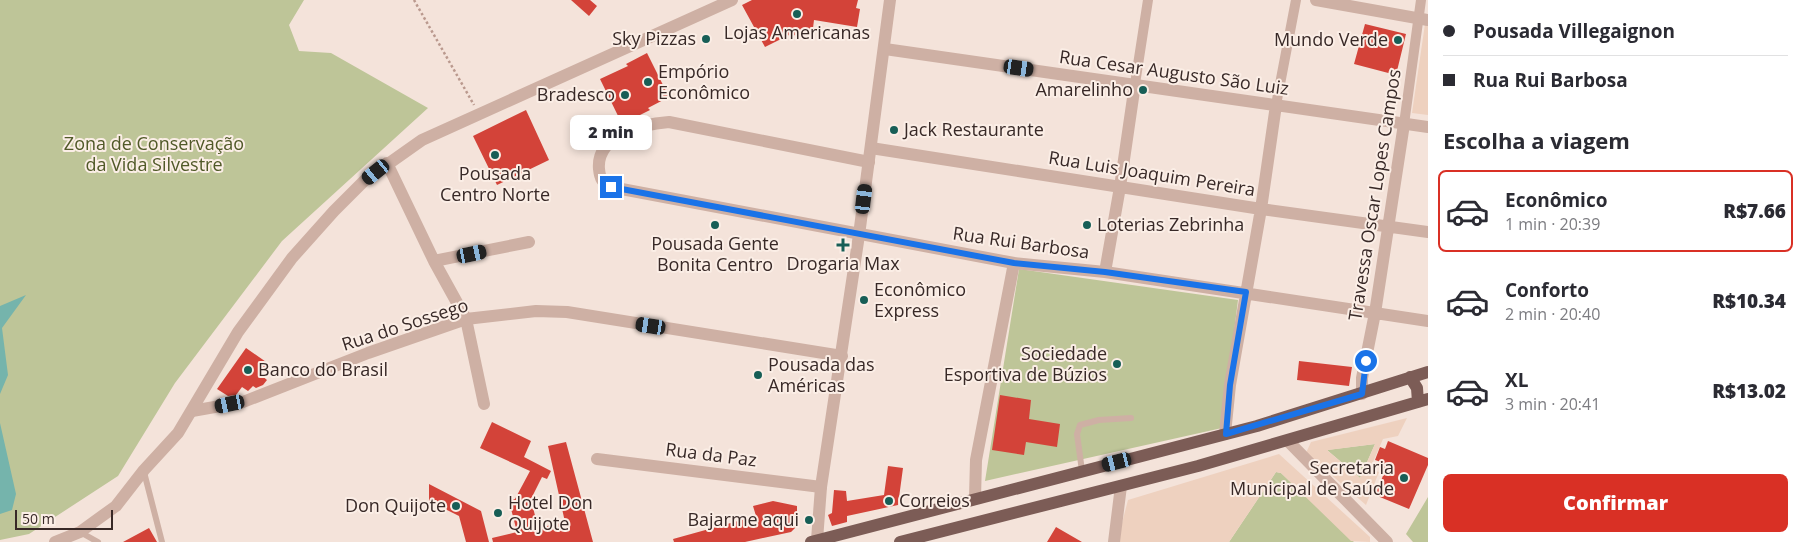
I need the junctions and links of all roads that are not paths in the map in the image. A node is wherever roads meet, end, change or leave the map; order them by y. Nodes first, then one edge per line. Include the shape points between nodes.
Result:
1 (732, 0) edge
2 (890, 0) edge
3 (1148, 0) edge
4 (1296, 0) edge
5 (1316, 0) edge
6 (1420, 0) edge
7 (1424, 20) edge
8 (885, 49) junction
9 (1134, 84) junction
10 (1276, 105) junction
11 (1404, 124) junction
12 (1428, 127) edge
13 (871, 148) junction
14 (869, 162) junction
15 (387, 163) junction
16 (1120, 187) junction
17 (1261, 209) junction
18 (1388, 226) junction
19 (1428, 232) edge
20 (859, 235) junction
21 (529, 242) dead end
22 (434, 261) junction
23 (1014, 263) junction
24 (1105, 272) junction
25 (1246, 292) junction
26 (1375, 313) junction
27 (466, 319) junction
28 (1428, 321) edge
29 (842, 356) junction
30 (1428, 372) edge
31 (1410, 377) junction
32 (1362, 394) junction
33 (1423, 401) edge
34 (484, 404) dead end
35 (192, 411) junction
36 (1131, 418) dead end
37 (1226, 434) junction
38 (1288, 441) junction
39 (597, 459) dead end
40 (144, 470) junction
41 (1082, 471) junction
42 (1121, 486) junction
43 (821, 487) junction
44 (975, 498) junction
45 (942, 507) junction
46 (916, 515) junction
47 (952, 528) junction
48 (80, 532) junction
49 (928, 534) junction
50 (814, 541) edge
51 (1384, 541) edge
52 (56, 542) edge
53 (98, 542) edge
54 (162, 542) edge
55 (900, 542) edge
56 (1114, 542) edge

1 - 15 street via 422,140
2 - 8 street
3 - 9 street
4 - 10 street
5 - 7 street
6 - 7 street, Travessa Oscar Lopes Campos
7 - 11 street, Travessa Oscar Lopes Campos
8 - 9 street, Rua Cesar Augusto São Luiz
8 - 13 street
9 - 10 street, Rua Cesar Augusto São Luiz
9 - 16 street
10 - 11 street, Rua Cesar Augusto São Luiz
10 - 17 street
11 - 12 street, Rua Cesar Augusto São Luiz
11 - 18 street, Travessa Oscar Lopes Campos
13 - 14 street
13 - 16 street, Rua Luis Joaquim Pereira
14 - 20 street
14 - 20 street, Rua Rui Barbosa via 669,122 635,129 610,142 602,149 598,164 600,178 611,187
15 - 22 street
15 - 35 street via 334,211 292,258 238,332
16 - 17 street, Rua Luis Joaquim Pereira
16 - 24 street
17 - 18 street, Rua Luis Joaquim Pereira
17 - 25 street
18 - 19 street, Rua Luis Joaquim Pereira
18 - 26 street, Travessa Oscar Lopes Campos
20 - 23 street, Rua Rui Barbosa
20 - 29 street
21 - 22 street
22 - 27 street
23 - 24 street, Rua Rui Barbosa
23 - 44 street via 976,460
24 - 25 street, Rua Rui Barbosa
25 - 26 street, Rua Rui Barbosa
25 - 37 street via 1230,385
26 - 28 street, Rua Rui Barbosa
26 - 32 street, Travessa Oscar Lopes Campos via 1362,378
27 - 29 street, Rua do Sossego via 536,311 567,312
27 - 34 street
27 - 35 street, Rua do Sossego via 251,399
29 - 43 street
30 - 31 main road
31 - 32 main road
31 - 33 main road
32 - 37 main road
33 - 38 main road
35 - 40 street via 178,433
36 - 41 lane via 1080,425 1077,434
37 - 41 main road
38 - 42 main road
38 - 51 street
39 - 43 street, Rua da Paz
40 - 48 street via 116,506
40 - 54 lane
41 - 44 main road
42 - 47 main road
42 - 56 street
43 - 50 street
44 - 45 main road
45 - 46 main road
45 - 47 main road via 940,524
46 - 49 main road via 931,522
46 - 50 main road
47 - 49 main road
48 - 52 street
48 - 53 lane
49 - 55 main road

